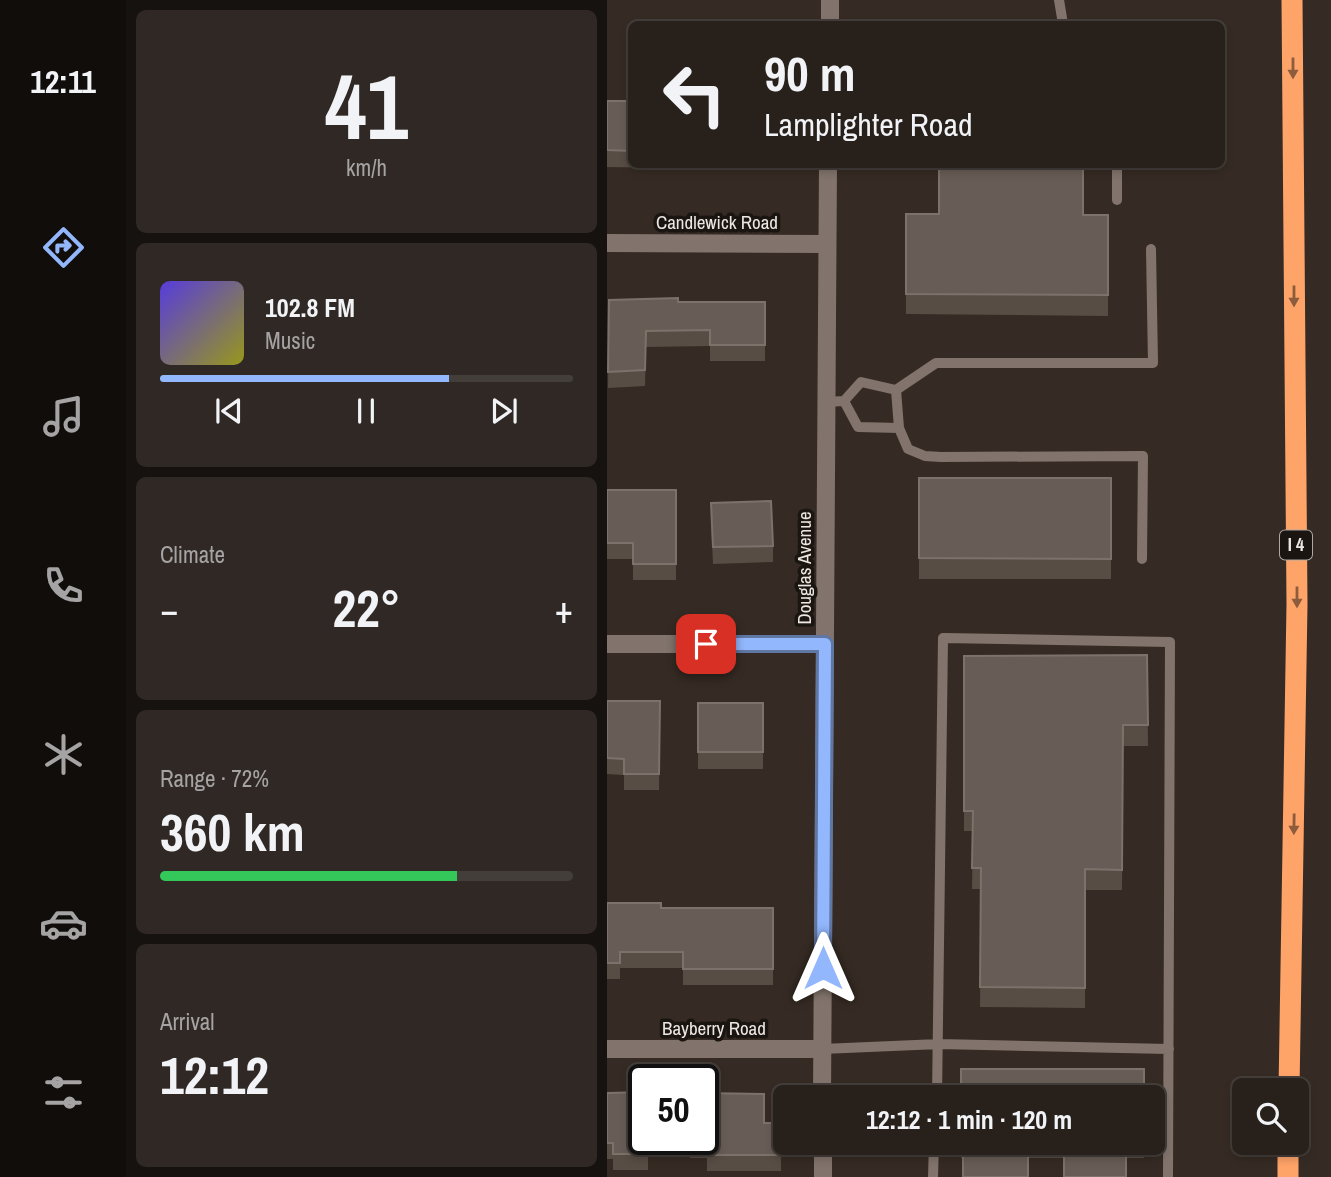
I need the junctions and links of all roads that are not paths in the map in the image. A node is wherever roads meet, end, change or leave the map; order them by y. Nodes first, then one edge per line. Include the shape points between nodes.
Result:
1 (830, 0) edge
2 (1060, 0) edge
3 (1292, 0) edge
4 (830, 21) edge
5 (1063, 21) edge
6 (828, 168) edge
7 (1117, 168) edge
8 (1117, 200) dead end
9 (607, 243) edge
10 (827, 244) junction
11 (1151, 249) dead end
12 (896, 390) junction
13 (835, 402) junction
14 (899, 428) junction
15 (1142, 559) dead end
16 (607, 644) edge
17 (825, 644) junction
18 (939, 1044) junction
19 (607, 1049) edge
20 (822, 1049) junction
21 (1169, 1049) junction
22 (1289, 1078) edge
23 (822, 1085) edge
24 (937, 1085) edge
25 (823, 1155) edge
26 (934, 1155) edge
27 (1288, 1155) edge
28 (823, 1177) edge
29 (933, 1177) edge
30 (1168, 1177) edge
31 (1288, 1177) edge

1 - 4 main road
2 - 5 lane
3 -> 22 highway, I 4 via 1297,604
6 - 10 main road, Douglas Avenue
7 - 8 lane
9 - 10 main road, Candlewick Road
10 - 13 main road, Douglas Avenue
11 - 12 lane via 1154,363 936,363
12 - 13 lane via 861,382
12 - 14 lane
13 - 14 lane via 858,427
13 - 17 main road, Douglas Avenue
14 - 15 lane via 908,449 925,456 1143,456
16 - 17 main road
17 - 20 main road, Douglas Avenue
18 - 20 lane
18 - 21 lane
18 - 21 lane via 943,638 1170,642
18 - 24 lane
19 - 20 main road, Bayberry Road
20 - 23 main road, Douglas Avenue
21 - 30 lane
25 - 28 main road
26 - 29 lane
27 - 31 highway

